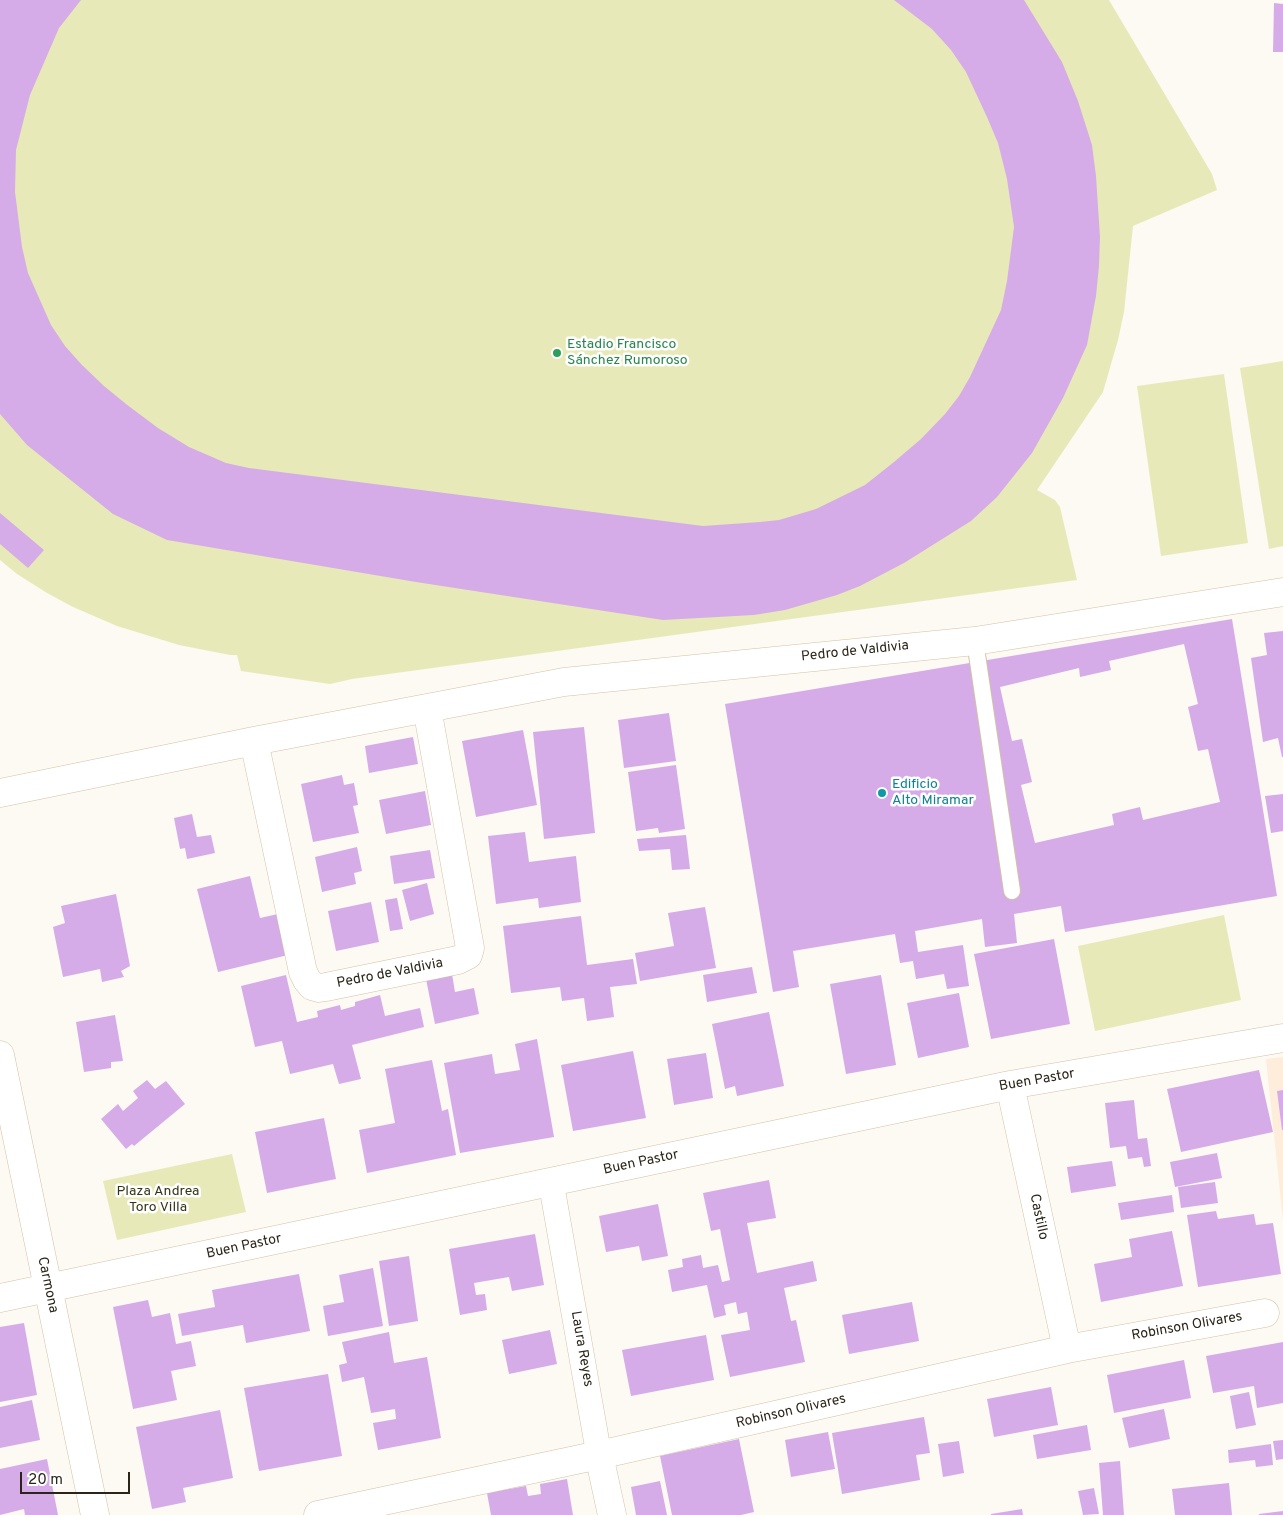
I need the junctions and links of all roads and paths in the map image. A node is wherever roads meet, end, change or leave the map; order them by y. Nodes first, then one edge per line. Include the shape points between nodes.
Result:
1 (1283, 592) edge
2 (975, 641) junction
3 (427, 708) junction
4 (254, 741) junction
5 (0, 793) edge
6 (1012, 891) dead end
7 (1283, 1038) edge
8 (0, 1055) edge
9 (1010, 1085) junction
10 (551, 1182) junction
11 (48, 1288) junction
12 (0, 1298) edge
13 (1265, 1313) dead end
14 (1066, 1349) junction
15 (599, 1455) junction
16 (95, 1515) edge
17 (318, 1515) edge
18 (612, 1515) edge

1 - 2 street, Pedro de Valdivia
2 - 3 street, Pedro de Valdivia via 564,682
2 - 6 lane
3 - 4 street, Pedro de Valdivia
3 - 4 street, Pedro de Valdivia via 470,948 468,955 458,960 326,987 312,986 303,972
4 - 5 street, Pedro de Valdivia
7 - 9 street, Buen Pastor
8 - 11 street, Carmona
9 - 10 street, Buen Pastor
9 - 14 street, Castillo
10 - 11 street, Buen Pastor
10 - 15 street, Laura Reyes
11 - 12 street, Buen Pastor
11 - 16 street, Carmona
13 - 14 street, Robinson Olivares
14 - 15 street, Robinson Olivares
15 - 17 street, Robinson Olivares
15 - 18 street, Laura Reyes

